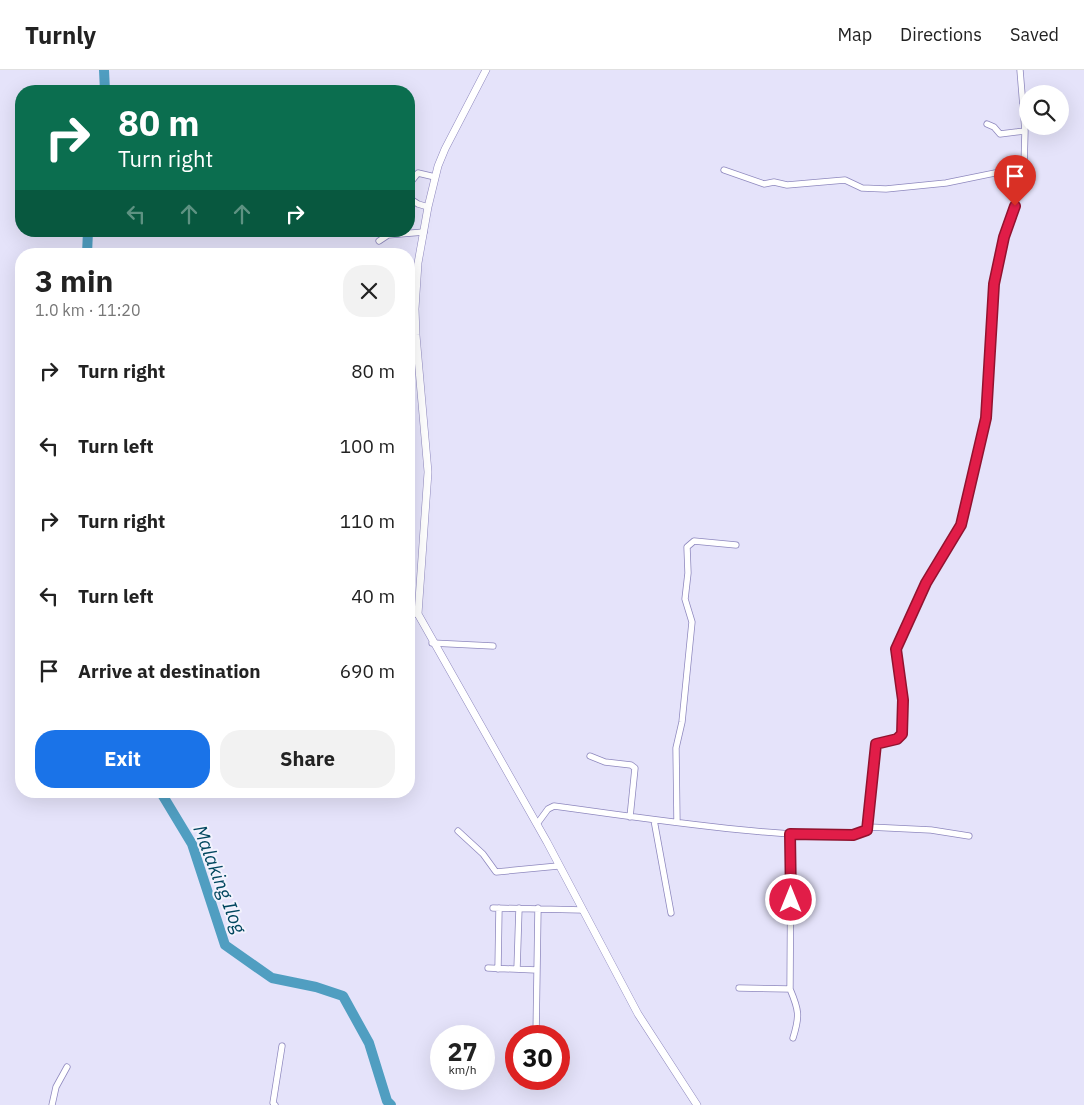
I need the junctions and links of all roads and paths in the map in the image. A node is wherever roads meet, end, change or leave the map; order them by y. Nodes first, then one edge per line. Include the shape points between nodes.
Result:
1 (486, 70) edge
2 (1020, 70) edge
3 (1021, 85) edge
4 (987, 124) dead end
5 (1019, 132) edge
6 (1025, 135) edge
7 (1024, 167) junction
8 (724, 170) dead end
9 (415, 177) edge
10 (435, 177) junction
11 (415, 202) edge
12 (428, 207) junction
13 (424, 232) junction
14 (415, 233) edge
15 (385, 237) edge
16 (379, 242) dead end
17 (415, 284) edge
18 (415, 326) edge
19 (736, 545) dead end
20 (418, 614) joint
21 (432, 642) junction
22 (493, 646) dead end
23 (590, 756) dead end
24 (630, 817) junction
25 (654, 820) junction
26 (677, 822) junction
27 (537, 824) junction
28 (869, 827) junction
29 (458, 831) dead end
30 (790, 834) junction
31 (969, 836) dead end
32 (558, 866) junction
33 (519, 908) junction
34 (538, 908) junction
35 (583, 910) junction
36 (671, 912) dead end
37 (488, 968) dead end
38 (498, 969) junction
39 (517, 969) junction
40 (536, 970) junction
41 (739, 988) dead end
42 (790, 989) junction
43 (536, 1025) edge
44 (792, 1038) dead end
45 (282, 1046) dead end
46 (67, 1066) dead end
47 (52, 1105) edge
48 (275, 1105) edge
49 (697, 1105) edge

1 - 10 street via 445,149
2 - 3 street
4 - 5 street via 1000,134
6 - 7 street
7 - 8 street via 946,183 886,189 862,188 845,180 764,184
7 - 28 street via 994,284 989,397 983,437 961,525 926,583 896,649 903,700 902,734 897,739 876,744
9 - 10 street via 418,174
10 - 12 street
11 - 12 street
12 - 13 street
13 - 14 street
13 - 17 street
15 - 16 street
18 - 20 street via 428,472
19 - 26 street via 694,541 687,547 685,599 692,622 682,722 676,748
20 - 21 street
21 - 22 street
21 - 27 street
23 - 24 street via 634,768
24 - 25 street
24 - 27 street via 554,806
25 - 26 street
25 - 36 street
26 - 30 street
27 - 32 street
28 - 30 street via 853,835
28 - 31 street via 931,830
29 - 32 street via 483,854 496,872
30 - 42 street
32 - 35 street
33 - 34 street
33 - 38 street via 496,908
33 - 39 street
34 - 35 street
34 - 40 street
35 - 49 street via 638,1014
37 - 38 street
38 - 39 street
39 - 40 street
40 - 43 street
41 - 42 street
42 - 44 street via 799,1019
45 - 48 street
46 - 47 street via 56,1087

